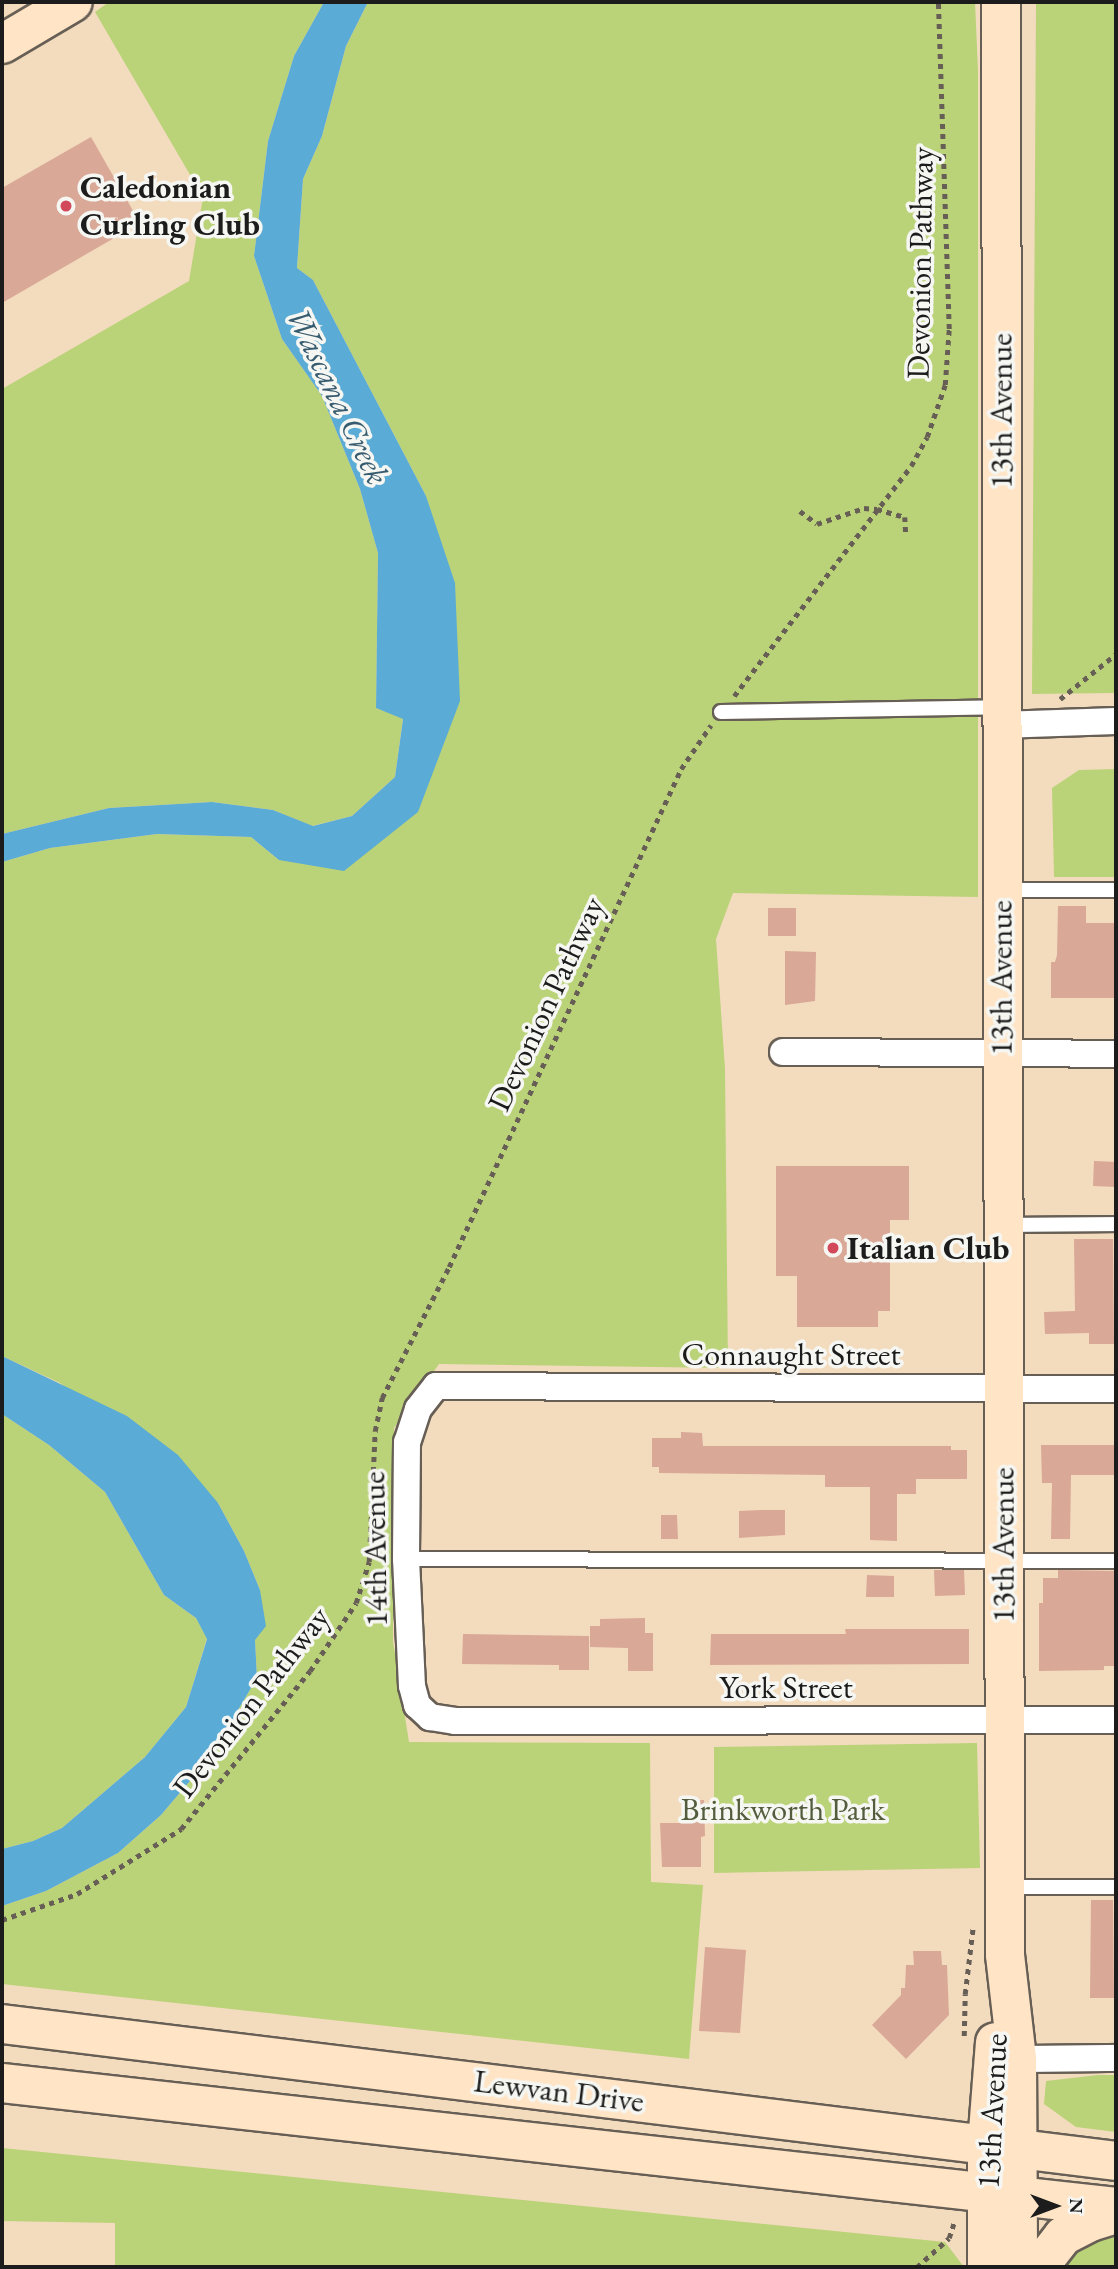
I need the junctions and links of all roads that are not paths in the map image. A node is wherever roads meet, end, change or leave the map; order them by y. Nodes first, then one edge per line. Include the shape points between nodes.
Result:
1 (73, 2) edge
2 (1001, 2) edge
3 (2, 44) edge
4 (721, 712) road end
5 (1000, 716) junction
6 (1116, 721) edge
7 (1001, 890) junction
8 (1116, 890) edge
9 (783, 1052) dead end
10 (1001, 1054) junction
11 (1116, 1054) edge
12 (1116, 1224) edge
13 (1002, 1225) junction
14 (466, 1384) joint
15 (1116, 1388) edge
16 (1003, 1389) junction
17 (406, 1559) junction
18 (1116, 1561) edge
19 (1003, 1562) junction
20 (456, 1720) joint
21 (1116, 1720) edge
22 (1004, 1721) junction
23 (1004, 1886) junction
24 (1116, 1887) edge
25 (1005, 1955) junction
26 (2, 2024) edge
27 (1116, 2057) edge
28 (1017, 2059) junction
29 (2, 2083) edge
30 (1003, 2146) junction
31 (1116, 2161) edge
32 (1002, 2194) junction
33 (1116, 2207) edge
34 (1116, 2214) edge
35 (987, 2267) edge
36 (1018, 2267) edge
37 (1039, 2267) edge

1 - 3 street
2 - 5 street, 13th Avenue
4 - 5 lane
5 - 6 street
5 - 7 street, 13th Avenue
7 - 8 lane
7 - 10 street, 13th Avenue
9 - 10 street
10 - 11 street
10 - 13 street, 13th Avenue
12 - 13 lane
13 - 16 street, 13th Avenue
14 - 16 street, Connaught Street
14 - 17 street, 14th Avenue via 436,1386 418,1409 407,1442
15 - 16 street, Connaught Street
16 - 19 street, 13th Avenue
17 - 19 lane
17 - 20 street, 14th Avenue via 411,1686 417,1705 430,1717
18 - 19 lane
19 - 22 street, 13th Avenue
20 - 22 street, York Street
21 - 22 street, York Street
22 - 23 street, 13th Avenue
23 - 24 lane
23 - 25 street, 13th Avenue
25 - 28 street, 13th Avenue
25 - 30 street, 13th Avenue via 993,2057
26 - 30 street, Lewvan Drive
27 - 28 street
28 - 30 street, 13th Avenue
29 - 32 street, Lewvan Drive
30 - 31 street, Lewvan Drive
30 - 32 street, 13th Avenue
32 - 33 street, Lewvan Drive
32 - 35 street, 13th Avenue
32 - 36 street, 13th Avenue
34 - 37 street via 1062,2236

